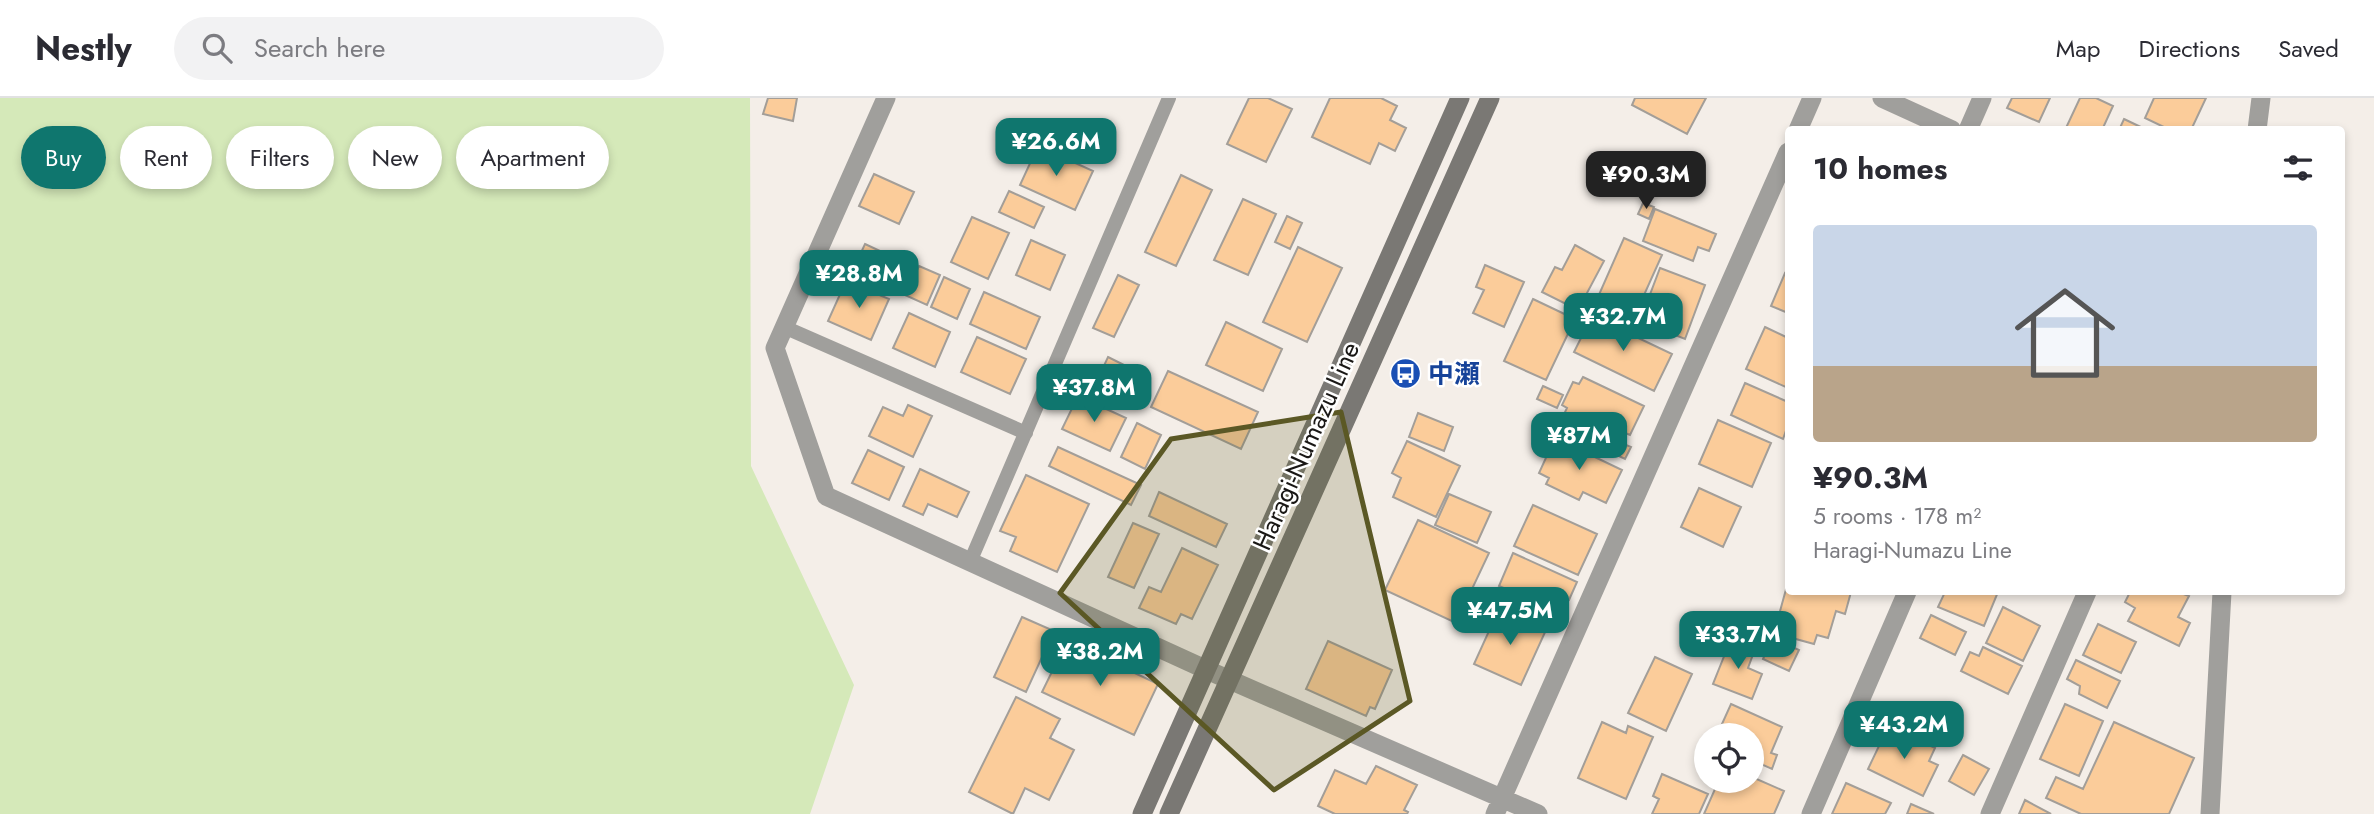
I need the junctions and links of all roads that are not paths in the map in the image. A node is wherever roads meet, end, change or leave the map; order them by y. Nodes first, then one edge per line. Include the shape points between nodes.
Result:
1 (886, 98) edge
2 (1169, 98) edge
3 (1460, 98) edge
4 (1490, 98) edge
5 (1812, 98) edge
6 (1882, 98) edge
7 (1982, 98) edge
8 (2261, 98) edge
9 (1800, 126) edge
10 (1943, 126) edge
11 (1970, 126) edge
12 (2258, 126) edge
13 (1785, 159) edge
14 (785, 327) junction
15 (1026, 433) junction
16 (970, 562) junction
17 (1906, 595) edge
18 (2086, 595) edge
19 (2222, 595) edge
20 (1207, 670) junction
21 (1230, 681) junction
22 (1499, 806) edge
23 (1142, 814) edge
24 (1169, 814) edge
25 (1538, 814) edge
26 (1811, 814) edge
27 (1990, 814) edge
28 (2210, 814) edge

1 - 14 street
2 - 15 lane
3 - 20 main road
4 - 21 main road, Haragi-Numazu Line
5 - 9 street
6 - 10 street
7 - 11 street
8 - 12 street
13 - 22 street
14 - 15 lane
14 - 16 street via 775,348 826,496
15 - 16 lane
16 - 20 street
17 - 26 street
18 - 27 street
19 - 28 street
20 - 21 street
20 - 23 main road
21 - 22 street
21 - 24 main road, Haragi-Numazu Line
22 - 25 street

